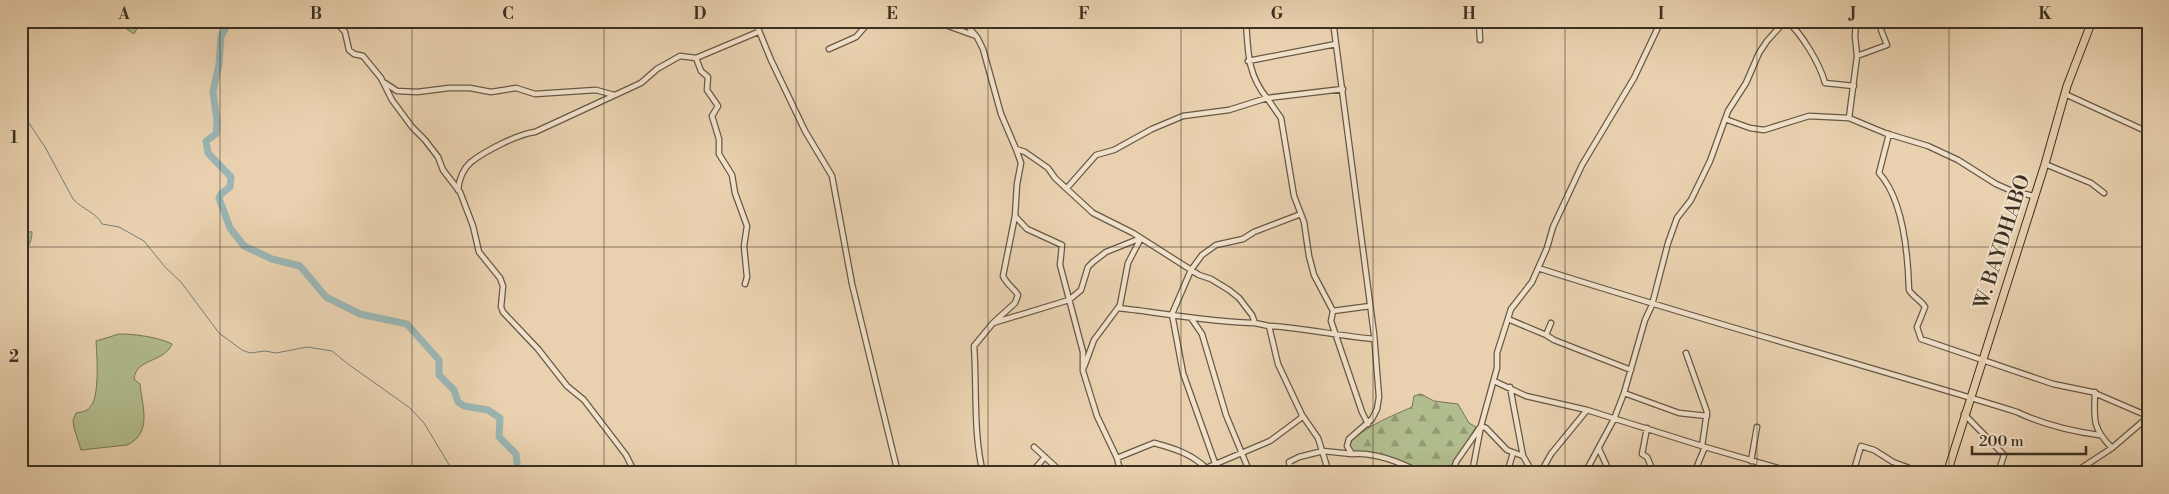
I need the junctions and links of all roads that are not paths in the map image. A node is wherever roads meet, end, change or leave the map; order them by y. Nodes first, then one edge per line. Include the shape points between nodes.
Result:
1 (335, 21) edge
2 (762, 21) edge
3 (870, 21) edge
4 (934, 21) edge
5 (968, 21) edge
6 (1246, 21) edge
7 (1333, 21) edge
8 (1479, 21) edge
9 (1661, 21) edge
10 (1786, 21) edge
11 (1856, 21) edge
12 (1883, 21) edge
13 (2092, 21) edge
14 (756, 23) edge
15 (758, 32) junction
16 (977, 36) junction
17 (1480, 40) dead end
18 (1336, 44) junction
19 (829, 49) dead end
20 (1856, 56) junction
21 (696, 58) junction
22 (1248, 61) junction
23 (381, 78) junction
24 (1854, 86) junction
25 (1342, 89) junction
26 (2065, 94) junction
27 (614, 95) junction
28 (1267, 98) junction
29 (1849, 118) junction
30 (1725, 119) junction
31 (2148, 132) edge
32 (1889, 134) junction
33 (1016, 150) junction
34 (2045, 164) junction
35 (1067, 188) junction
36 (458, 190) junction
37 (2104, 193) dead end
38 (2034, 196) junction
39 (1301, 214) junction
40 (1015, 216) junction
41 (1141, 238) junction
42 (1538, 268) junction
43 (1191, 270) junction
44 (745, 284) dead end
45 (1069, 300) junction
46 (1652, 305) junction
47 (1370, 306) junction
48 (1118, 308) junction
49 (1333, 311) junction
50 (1172, 314) junction
51 (1191, 318) junction
52 (1508, 319) junction
53 (993, 323) junction
54 (1255, 323) junction
55 (1551, 323) dead end
56 (1268, 326) junction
57 (1336, 335) junction
58 (1546, 335) junction
59 (1374, 339) junction
60 (1686, 353) dead end
61 (1982, 360) junction
62 (1631, 370) junction
63 (1083, 371) junction
64 (1494, 381) junction
65 (1510, 388) junction
66 (2094, 392) junction
67 (1624, 393) junction
68 (1970, 398) junction
69 (1587, 410) junction
70 (1964, 414) junction
71 (1302, 415) junction
72 (1707, 416) junction
73 (2148, 416) edge
74 (1614, 419) junction
75 (1368, 424) junction
76 (1481, 426) junction
77 (1757, 427) dead end
78 (1647, 428) junction
79 (2099, 435) junction
80 (1034, 447) dead end
81 (1704, 447) junction
82 (2112, 448) junction
83 (1599, 449) junction
84 (1324, 451) junction
85 (1242, 453) junction
86 (1513, 453) junction
87 (1352, 454) junction
88 (1523, 456) junction
89 (1045, 457) junction
90 (1117, 458) junction
91 (1751, 461) junction
92 (1215, 463) junction
93 (1759, 463) junction
94 (1120, 472) edge
95 (635, 473) edge
96 (898, 473) edge
97 (983, 473) edge
98 (1031, 473) edge
99 (1068, 473) edge
100 (1250, 473) edge
101 (1291, 473) edge
102 (1330, 473) edge
103 (1421, 473) edge
104 (1453, 473) edge
105 (1472, 473) edge
106 (1507, 473) edge
107 (1534, 473) edge
108 (1585, 473) edge
109 (1610, 473) edge
110 (1654, 473) edge
111 (1682, 473) edge
112 (1756, 473) edge
113 (1795, 473) edge
114 (1853, 473) edge
115 (1923, 473) edge
116 (1947, 473) edge
117 (1998, 473) edge
118 (2074, 473) edge

1 - 23 street via 345,32 349,50 363,56
2 - 14 street
3 - 19 street via 856,37
4 - 16 street
5 - 16 street
6 - 22 street
7 - 18 street
8 - 17 street
9 - 42 street via 1634,78 1582,166
10 - 24 street via 1822,72 1825,83
10 - 30 street via 1759,53
11 - 20 street
12 - 20 street via 1881,30 1887,45
13 - 26 main road, W. BAYDHABO
14 - 15 street
15 - 21 street
15 - 96 street via 806,131 832,176 852,284
16 - 33 street via 1001,114
18 - 22 street
18 - 25 street
20 - 24 street
21 - 27 street via 680,56 641,82
21 - 44 street via 701,71 708,77 707,90 718,106 712,116 720,154 732,175 747,226
22 - 28 street
23 - 27 street via 397,91 449,88 490,92 516,88 535,94 596,90
23 - 36 street via 392,100 426,140
24 - 29 street
25 - 28 street
25 - 47 street
26 - 31 street
26 - 34 main road, W. BAYDHABO
27 - 36 street via 535,132 521,134 470,162 459,179
28 - 35 street via 1229,110 1182,116 1152,129 1114,150 1096,155
28 - 39 street via 1281,118 1294,196
29 - 30 street via 1809,116 1764,130
29 - 32 street
30 - 46 street via 1710,161 1691,200 1677,218
32 - 38 street via 1928,146 1996,184
32 - 61 street via 1879,173 1888,183 1902,227 1909,290 1925,307 1917,327 1921,339
33 - 35 street via 1025,152 1048,168
33 - 40 street via 1021,163
34 - 37 street via 2091,183
34 - 38 main road, W. BAYDHABO
35 - 41 street via 1093,213
36 - 95 street via 479,252 503,286 503,312 567,386 584,400 626,455
38 - 61 main road, W. BAYDHABO
39 - 43 street via 1243,239 1216,245 1202,255
39 - 49 street via 1314,275
40 - 45 street via 1027,229 1062,245 1060,266
40 - 53 street via 1003,276 1018,296 1015,303
41 - 43 street
41 - 45 street via 1123,244 1093,262 1088,267 1081,290
41 - 48 street via 1128,263
42 - 46 street
42 - 52 street
43 - 50 street
43 - 54 street via 1217,282 1239,298
45 - 53 street
45 - 63 street via 1083,352
46 - 62 street
46 - 68 street
47 - 49 street
47 - 59 street
48 - 50 street
48 - 63 street via 1094,340
49 - 57 street via 1331,321
50 - 51 street
50 - 92 street via 1183,373
51 - 54 street
51 - 85 street via 1202,334 1226,415
52 - 58 street
52 - 64 street via 1497,353
53 - 97 street via 974,346 974,394
54 - 56 street
55 - 58 street
56 - 57 street
56 - 71 street via 1278,364
57 - 59 street
57 - 75 street
58 - 62 street via 1566,346
59 - 75 street via 1379,397 1377,409
60 - 72 street
61 - 66 street via 2053,384
61 - 68 main road, W. BAYDHABO
62 - 67 street
63 - 90 street via 1097,416
64 - 65 street
64 - 76 street
65 - 69 street via 1526,396
65 - 88 street
66 - 73 street
66 - 79 street via 2094,418
67 - 72 street via 1680,413
67 - 74 street
68 - 70 main road, W. BAYDHABO
68 - 79 street via 2064,430
69 - 74 street
69 - 107 street via 1542,470
70 - 116 main road, W. BAYDHABO
70 - 117 street via 2004,456
71 - 84 street via 1310,423
71 - 85 street via 1270,441
72 - 81 street
73 - 82 street
74 - 78 street
74 - 83 street
75 - 87 street via 1347,442
76 - 86 street
76 - 104 street via 1456,462
76 - 105 street
77 - 91 street
78 - 81 street
78 - 110 street via 1642,454
79 - 82 street
80 - 89 street
81 - 91 street
81 - 111 street via 1697,466 1682,469
82 - 118 street
83 - 108 street
83 - 109 street
84 - 87 street
84 - 101 street via 1293,459 1289,462
84 - 102 street
85 - 92 street
85 - 100 street
86 - 88 street
86 - 106 street
87 - 103 street via 1371,454
88 - 107 street
89 - 98 street
89 - 99 street
90 - 92 street via 1154,443 1181,451 1206,468
90 - 94 street
91 - 93 street
93 - 112 street
93 - 113 street
114 - 115 street via 1861,446

